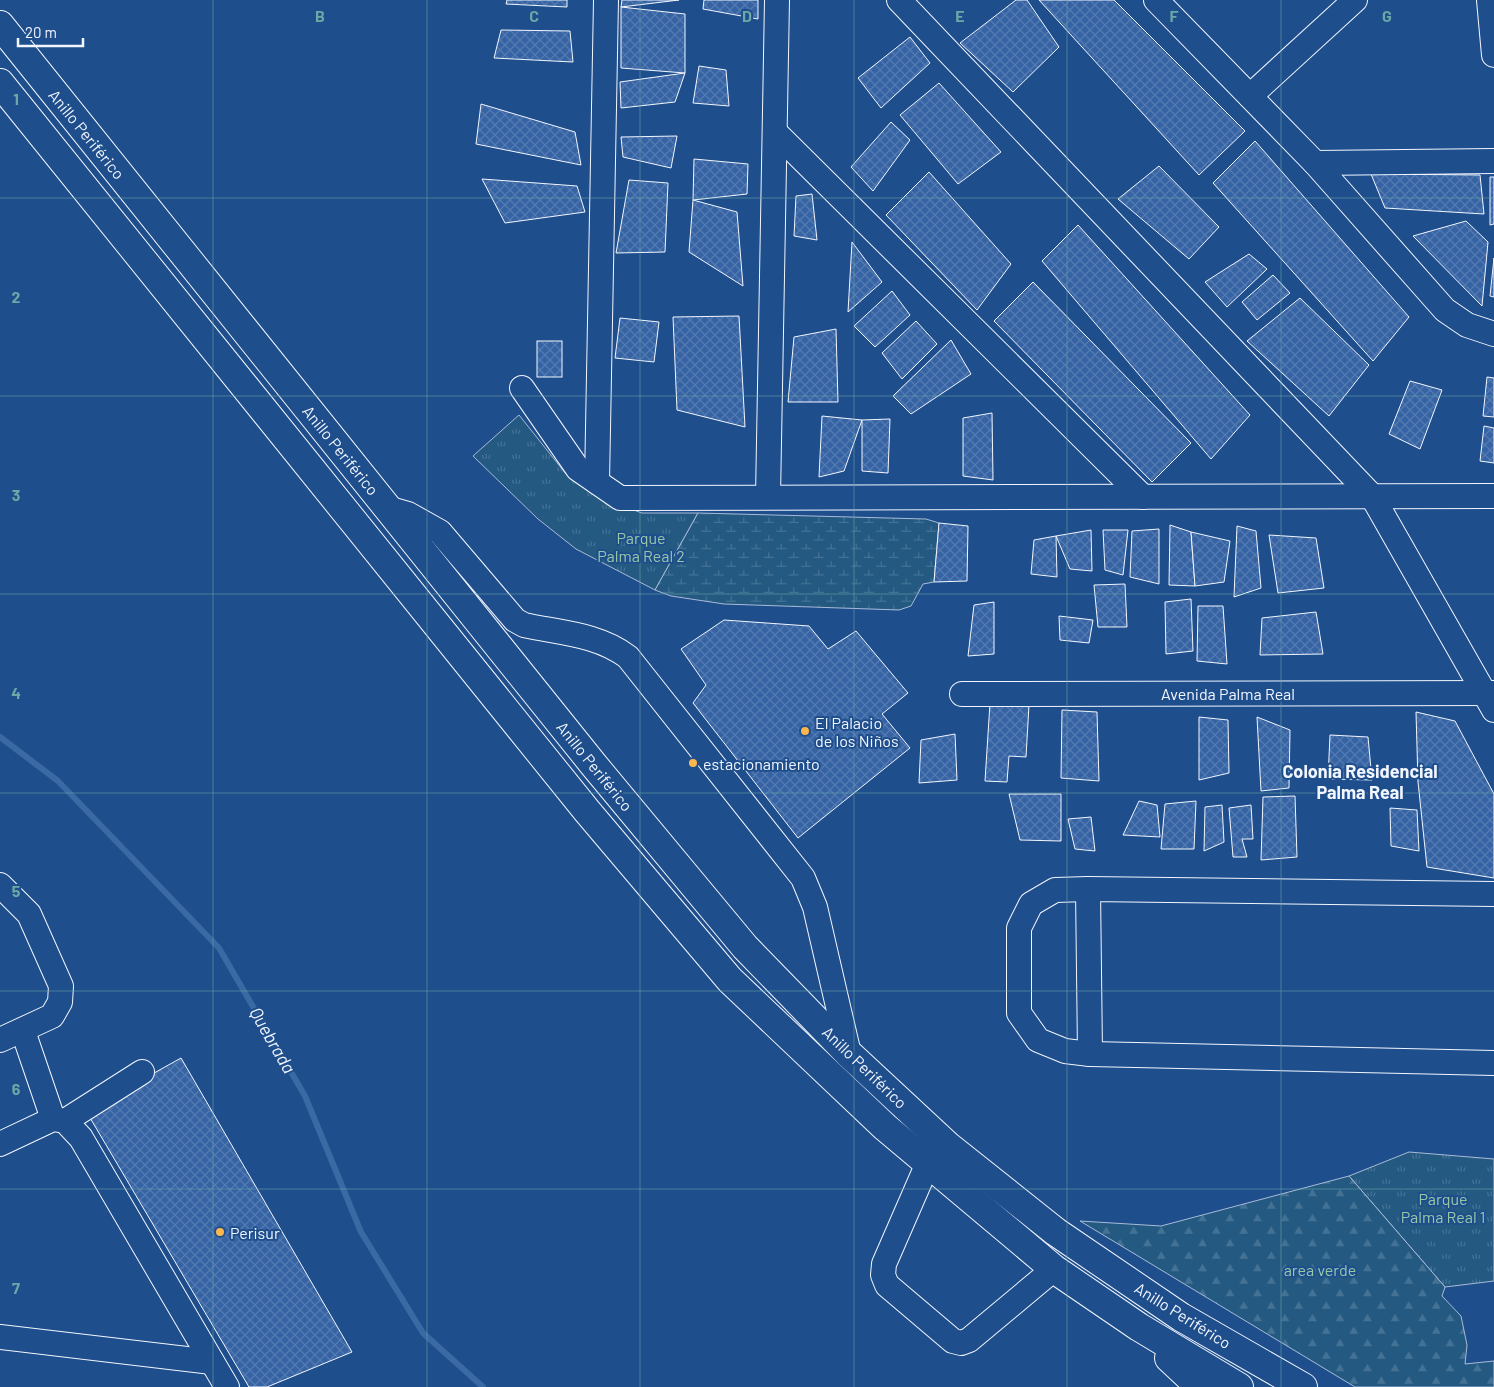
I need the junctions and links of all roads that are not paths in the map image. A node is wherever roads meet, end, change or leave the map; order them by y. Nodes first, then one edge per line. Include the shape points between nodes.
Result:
1 (606, 0) edge
2 (777, 0) edge
3 (899, 0) edge
4 (1156, 0) edge
5 (1355, 0) edge
6 (1489, 0) edge
7 (0, 26) edge
8 (1494, 55) edge
9 (0, 83) edge
10 (1250, 96) junction
11 (774, 132) junction
12 (1494, 162) edge
13 (1315, 163) junction
14 (1494, 334) edge
15 (522, 388) dead end
16 (597, 482) junction
17 (1372, 496) junction
18 (1494, 496) edge
19 (768, 497) junction
20 (1143, 497) junction
21 (388, 508) junction
22 (962, 694) dead end
23 (1491, 698) edge
24 (0, 885) edge
25 (1088, 888) junction
26 (1494, 894) edge
27 (23, 1031) junction
28 (0, 1040) edge
29 (849, 1054) junction
30 (1090, 1054) junction
31 (1494, 1063) edge
32 (142, 1072) dead end
33 (59, 1120) junction
34 (0, 1144) edge
35 (928, 1164) junction
36 (1054, 1269) junction
37 (1139, 1327) junction
38 (0, 1337) edge
39 (212, 1362) junction
40 (227, 1387) edge
41 (1200, 1387) edge
42 (1239, 1387) edge
43 (1303, 1387) edge

1 - 16 street
2 - 11 street
3 - 17 street
4 - 10 street
5 - 10 street
6 - 8 street
7 - 21 highway, Anillo Periférico
9 - 35 highway, Anillo Periférico via 587,811 723,972
10 - 13 street
11 - 19 street
11 - 20 street
12 - 13 street
13 - 14 street via 1445,310 1467,325
15 - 16 street via 578,469
16 - 19 street via 620,498
17 - 18 street
17 - 20 street
17 - 23 street
19 - 20 street
21 - 29 highway, Anillo Periférico via 745,947
21 - 29 street via 408,514 440,532 515,620 524,625 599,639 628,657 803,878 815,907
22 - 23 street, Avenida Palma Real
24 - 27 street via 28,914 62,986 60,1002 52,1016
25 - 26 street
25 - 30 street
25 - 30 street via 1055,890 1031,904 1019,928 1019,1013 1038,1040 1065,1051
27 - 28 street
27 - 33 street
29 - 43 highway, Anillo Periférico via 948,1146 1056,1232 1181,1317
30 - 31 street
32 - 33 street
33 - 34 street
33 - 39 street via 81,1138
35 - 36 highway, Anillo Periférico
35 - 36 street via 884,1264 884,1275 887,1285 954,1341 962,1343 969,1340
36 - 37 highway, Anillo Periférico
37 - 41 highway
37 - 42 highway, Anillo Periférico
38 - 39 street
39 - 40 street

